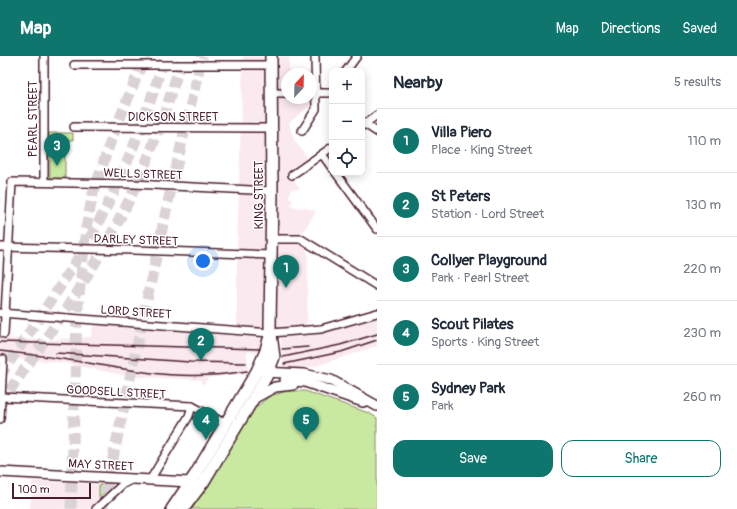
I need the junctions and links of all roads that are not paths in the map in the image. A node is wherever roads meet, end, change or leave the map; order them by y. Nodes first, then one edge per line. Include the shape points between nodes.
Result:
1 (44, 56) edge
2 (315, 56) edge
3 (357, 56) edge
4 (272, 60) edge
5 (74, 65) dead end
6 (315, 68) edge
7 (348, 68) edge
8 (272, 92) junction
9 (281, 93) edge
10 (317, 93) edge
11 (329, 93) edge
12 (315, 104) edge
13 (377, 115) edge
14 (365, 123) edge
15 (365, 125) edge
16 (74, 127) dead end
17 (272, 128) junction
18 (302, 131) dead end
19 (377, 132) edge
20 (329, 149) edge
21 (322, 154) junction
22 (329, 164) edge
23 (292, 175) dead end
24 (338, 176) edge
25 (44, 182) junction
26 (272, 191) junction
27 (377, 229) edge
28 (272, 239) junction
29 (0, 247) edge
30 (8, 248) junction
31 (272, 255) junction
32 (377, 286) edge
33 (2, 313) edge
34 (377, 313) edge
35 (271, 333) junction
36 (4, 334) dead end
37 (274, 357) junction
38 (3, 359) dead end
39 (264, 374) junction
40 (283, 374) junction
41 (316, 386) junction
42 (1, 397) junction
43 (253, 399) junction
44 (192, 406) junction
45 (377, 407) edge
46 (0, 419) edge
47 (226, 424) junction
48 (0, 472) edge
49 (114, 478) junction
50 (132, 479) junction
51 (150, 480) junction
52 (195, 485) junction
53 (112, 494) junction
54 (96, 509) edge
55 (172, 509) edge
56 (183, 509) edge

1 - 25 street, PEARL STREET
2 - 6 street
3 - 7 street
4 - 5 street
4 - 8 highway, KING STREET
8 - 9 street
8 - 17 highway, KING STREET
10 - 11 street
12 - 18 street via 316,109
13 - 14 street
15 - 19 street
16 - 17 street, DICKSON STREET
17 - 26 highway, KING STREET
20 - 21 street
21 - 22 street
21 - 23 street
24 - 27 street
25 - 26 street, WELLS STREET
25 - 30 street, WELLS STREET via 12,182
26 - 28 highway, KING STREET
28 - 31 highway, KING STREET
28 - 32 street via 301,239
29 - 30 street, DARLEY STREET
30 - 31 street, DARLEY STREET
30 - 33 street
31 - 35 highway, KING STREET
33 - 35 street, LORD STREET
33 - 36 street
34 - 35 street, LORD STREET via 321,329
35 - 37 highway, KING STREET
35 - 39 highway, KING STREET
37 - 39 highway, KING STREET
37 - 40 main road
38 - 42 street
39 - 40 main road
39 - 41 main road
39 - 43 highway, KING STREET
39 - 47 highway, KING STREET
40 - 45 main road via 304,374 331,380
41 - 43 main road via 278,386
41 - 45 main road
42 - 44 street, GOODSELL STREET
42 - 46 street
43 - 52 highway, KING STREET
44 - 47 street, GOODSELL STREET
44 - 51 street via 189,416 169,443
47 - 52 highway, KING STREET
48 - 49 main road, MAY STREET
49 - 50 main road, MAY STREET
49 - 53 street
50 - 51 main road, MAY STREET
50 - 53 street
51 - 52 main road, MAY STREET
52 - 55 highway
52 - 56 highway
53 - 54 street

